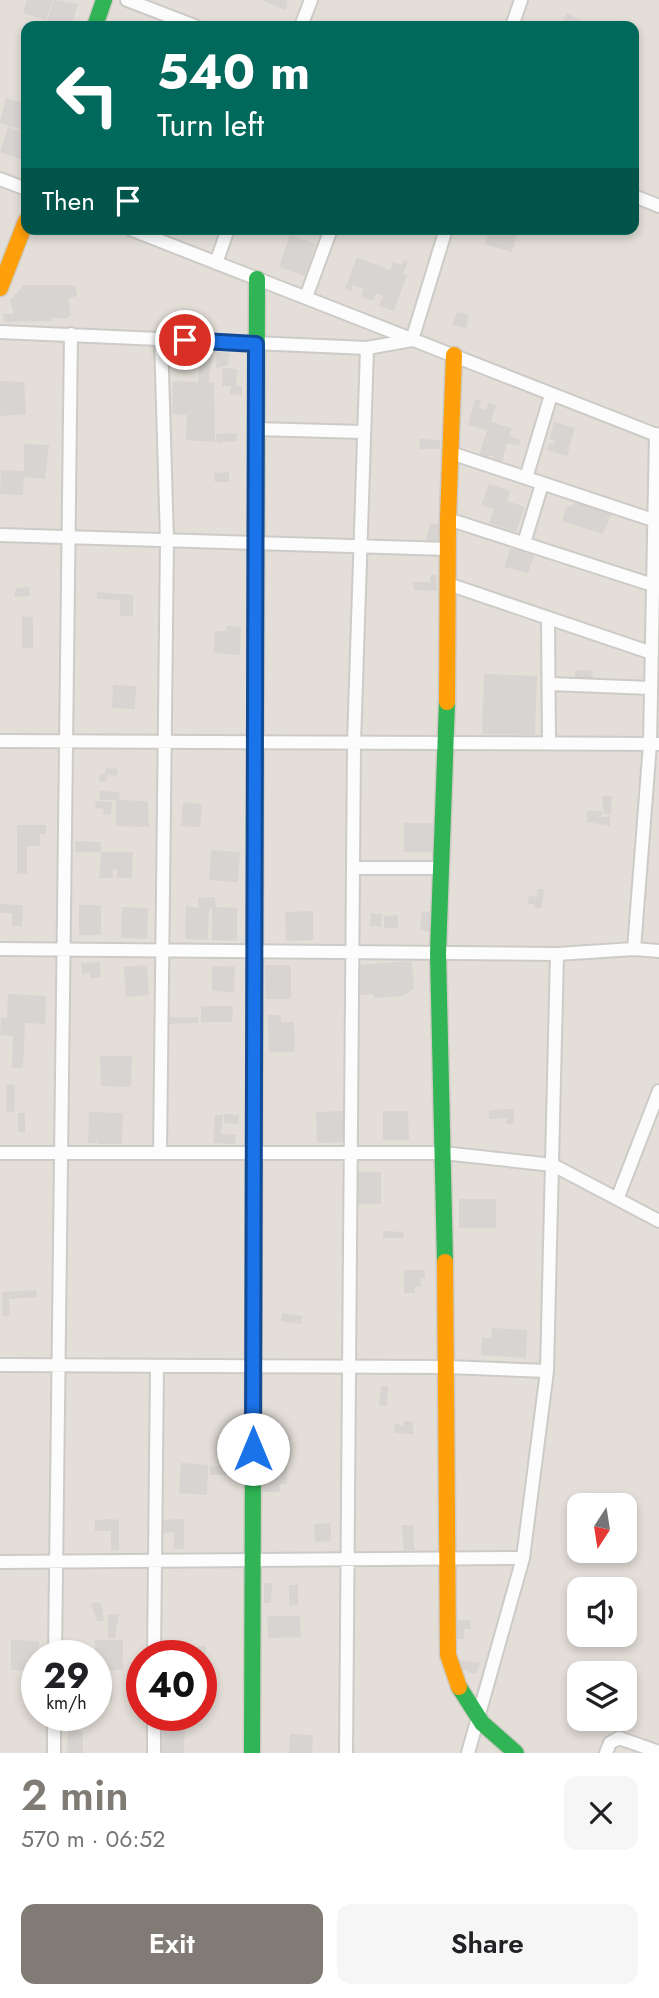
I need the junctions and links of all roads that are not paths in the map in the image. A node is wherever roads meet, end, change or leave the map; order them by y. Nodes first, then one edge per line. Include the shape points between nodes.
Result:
1 (104, 0) edge
2 (127, 0) edge
3 (311, 0) edge
4 (522, 0) edge
5 (97, 21) edge
6 (182, 21) edge
7 (303, 21) edge
8 (514, 21) edge
9 (0, 179) edge
10 (21, 187) edge
11 (639, 198) edge
12 (659, 206) edge
13 (21, 234) edge
14 (145, 235) edge
15 (226, 235) edge
16 (329, 235) edge
17 (444, 235) edge
18 (216, 263) junction
19 (257, 279) junction
20 (0, 288) edge
21 (306, 298) junction
22 (0, 331) edge
23 (71, 334) junction
24 (161, 339) junction
25 (412, 340) junction
26 (256, 344) junction
27 (367, 348) junction
28 (454, 355) junction
29 (551, 395) junction
30 (256, 429) junction
31 (362, 432) junction
32 (658, 435) edge
33 (451, 453) junction
34 (526, 478) junction
35 (542, 484) junction
36 (447, 519) junction
37 (653, 520) junction
38 (0, 535) edge
39 (69, 537) junction
40 (167, 540) junction
41 (255, 542) junction
42 (524, 543) junction
43 (359, 544) junction
44 (448, 549) junction
45 (448, 584) junction
46 (655, 585) edge
47 (548, 618) junction
48 (652, 653) junction
49 (550, 684) junction
50 (651, 688) junction
51 (0, 741) edge
52 (66, 741) junction
53 (163, 742) junction
54 (255, 742) junction
55 (354, 743) junction
56 (447, 743) junction
57 (550, 743) junction
58 (654, 744) edge
59 (354, 868) junction
60 (442, 868) junction
61 (64, 949) junction
62 (634, 949) junction
63 (0, 950) edge
64 (160, 950) junction
65 (254, 951) junction
66 (659, 951) edge
67 (354, 952) junction
68 (438, 953) junction
69 (557, 954) junction
70 (659, 1091) edge
71 (0, 1153) edge
72 (61, 1153) junction
73 (160, 1153) junction
74 (254, 1153) junction
75 (352, 1153) junction
76 (443, 1153) junction
77 (553, 1165) junction
78 (618, 1197) junction
79 (659, 1221) edge
80 (0, 1365) edge
81 (59, 1365) junction
82 (156, 1366) junction
83 (253, 1366) junction
84 (447, 1367) junction
85 (349, 1368) junction
86 (547, 1371) junction
87 (523, 1558) junction
88 (154, 1560) junction
89 (253, 1560) junction
90 (350, 1560) junction
91 (450, 1560) junction
92 (56, 1561) junction
93 (0, 1562) edge
94 (55, 1640) edge
95 (154, 1640) edge
96 (478, 1718) junction
97 (54, 1731) edge
98 (154, 1731) edge
99 (659, 1752) edge
100 (54, 1753) edge
101 (154, 1753) edge
102 (252, 1753) edge
103 (346, 1753) edge
104 (468, 1753) edge
105 (516, 1753) edge
106 (606, 1753) edge

1 - 5 street
2 - 6 street
3 - 7 street
4 - 8 street
9 - 10 street
11 - 12 street
13 - 20 street
14 - 18 street
15 - 18 street
16 - 21 street
17 - 25 street
18 - 19 street
19 - 21 street
19 - 26 street
21 - 25 street
22 - 23 street
23 - 24 street
23 - 39 street
24 - 26 street
24 - 40 street
25 - 27 street
25 - 28 street
26 - 27 street
26 - 30 street
27 - 31 street
28 - 29 street
28 - 33 street
29 - 32 street
29 - 34 street
30 - 31 street
30 - 41 street
31 - 43 street
32 - 37 street
33 - 34 street
33 - 36 street
34 - 35 street
35 - 37 street
35 - 42 street
36 - 42 street
36 - 44 street
37 - 46 street
38 - 39 street
39 - 40 street
39 - 52 street
40 - 41 street
40 - 53 street
41 - 43 street
41 - 54 street
42 - 46 street
43 - 44 street
43 - 55 street
44 - 45 street
45 - 47 street
45 - 56 street
46 - 48 street
47 - 48 street
47 - 49 street
48 - 50 street
49 - 50 street
49 - 57 street
50 - 58 street
51 - 52 street
52 - 53 street
52 - 61 street
53 - 54 street
53 - 64 street
54 - 55 street
54 - 65 street
55 - 56 street
55 - 59 street
56 - 57 street
56 - 60 street
57 - 58 street
58 - 62 street
59 - 60 street
59 - 67 street
60 - 68 street
61 - 63 street
61 - 64 street
61 - 72 street
62 - 66 street
62 - 69 street
64 - 65 street
64 - 73 street
65 - 67 street
65 - 74 street
67 - 68 street
67 - 75 street
68 - 69 street
68 - 76 street
69 - 77 street
70 - 78 street
71 - 72 street
72 - 73 street
72 - 81 street
73 - 74 street
74 - 75 street
74 - 83 street
75 - 76 street
75 - 85 street
76 - 77 street
76 - 84 street
77 - 78 street
77 - 86 street
78 - 79 street
80 - 81 street
81 - 82 street
81 - 92 street
82 - 83 street
82 - 88 street
83 - 85 street
83 - 89 street
84 - 85 street
84 - 86 street
84 - 91 street
85 - 90 street
86 - 87 street
87 - 91 street
87 - 96 street
88 - 89 street
88 - 92 street
88 - 95 street
89 - 90 street
89 - 102 street
90 - 91 street
90 - 103 street
91 - 96 street via 448,1656
92 - 93 street
92 - 94 street
96 - 104 street
96 - 105 street
97 - 100 street
98 - 101 street
99 - 106 street via 619,1738

